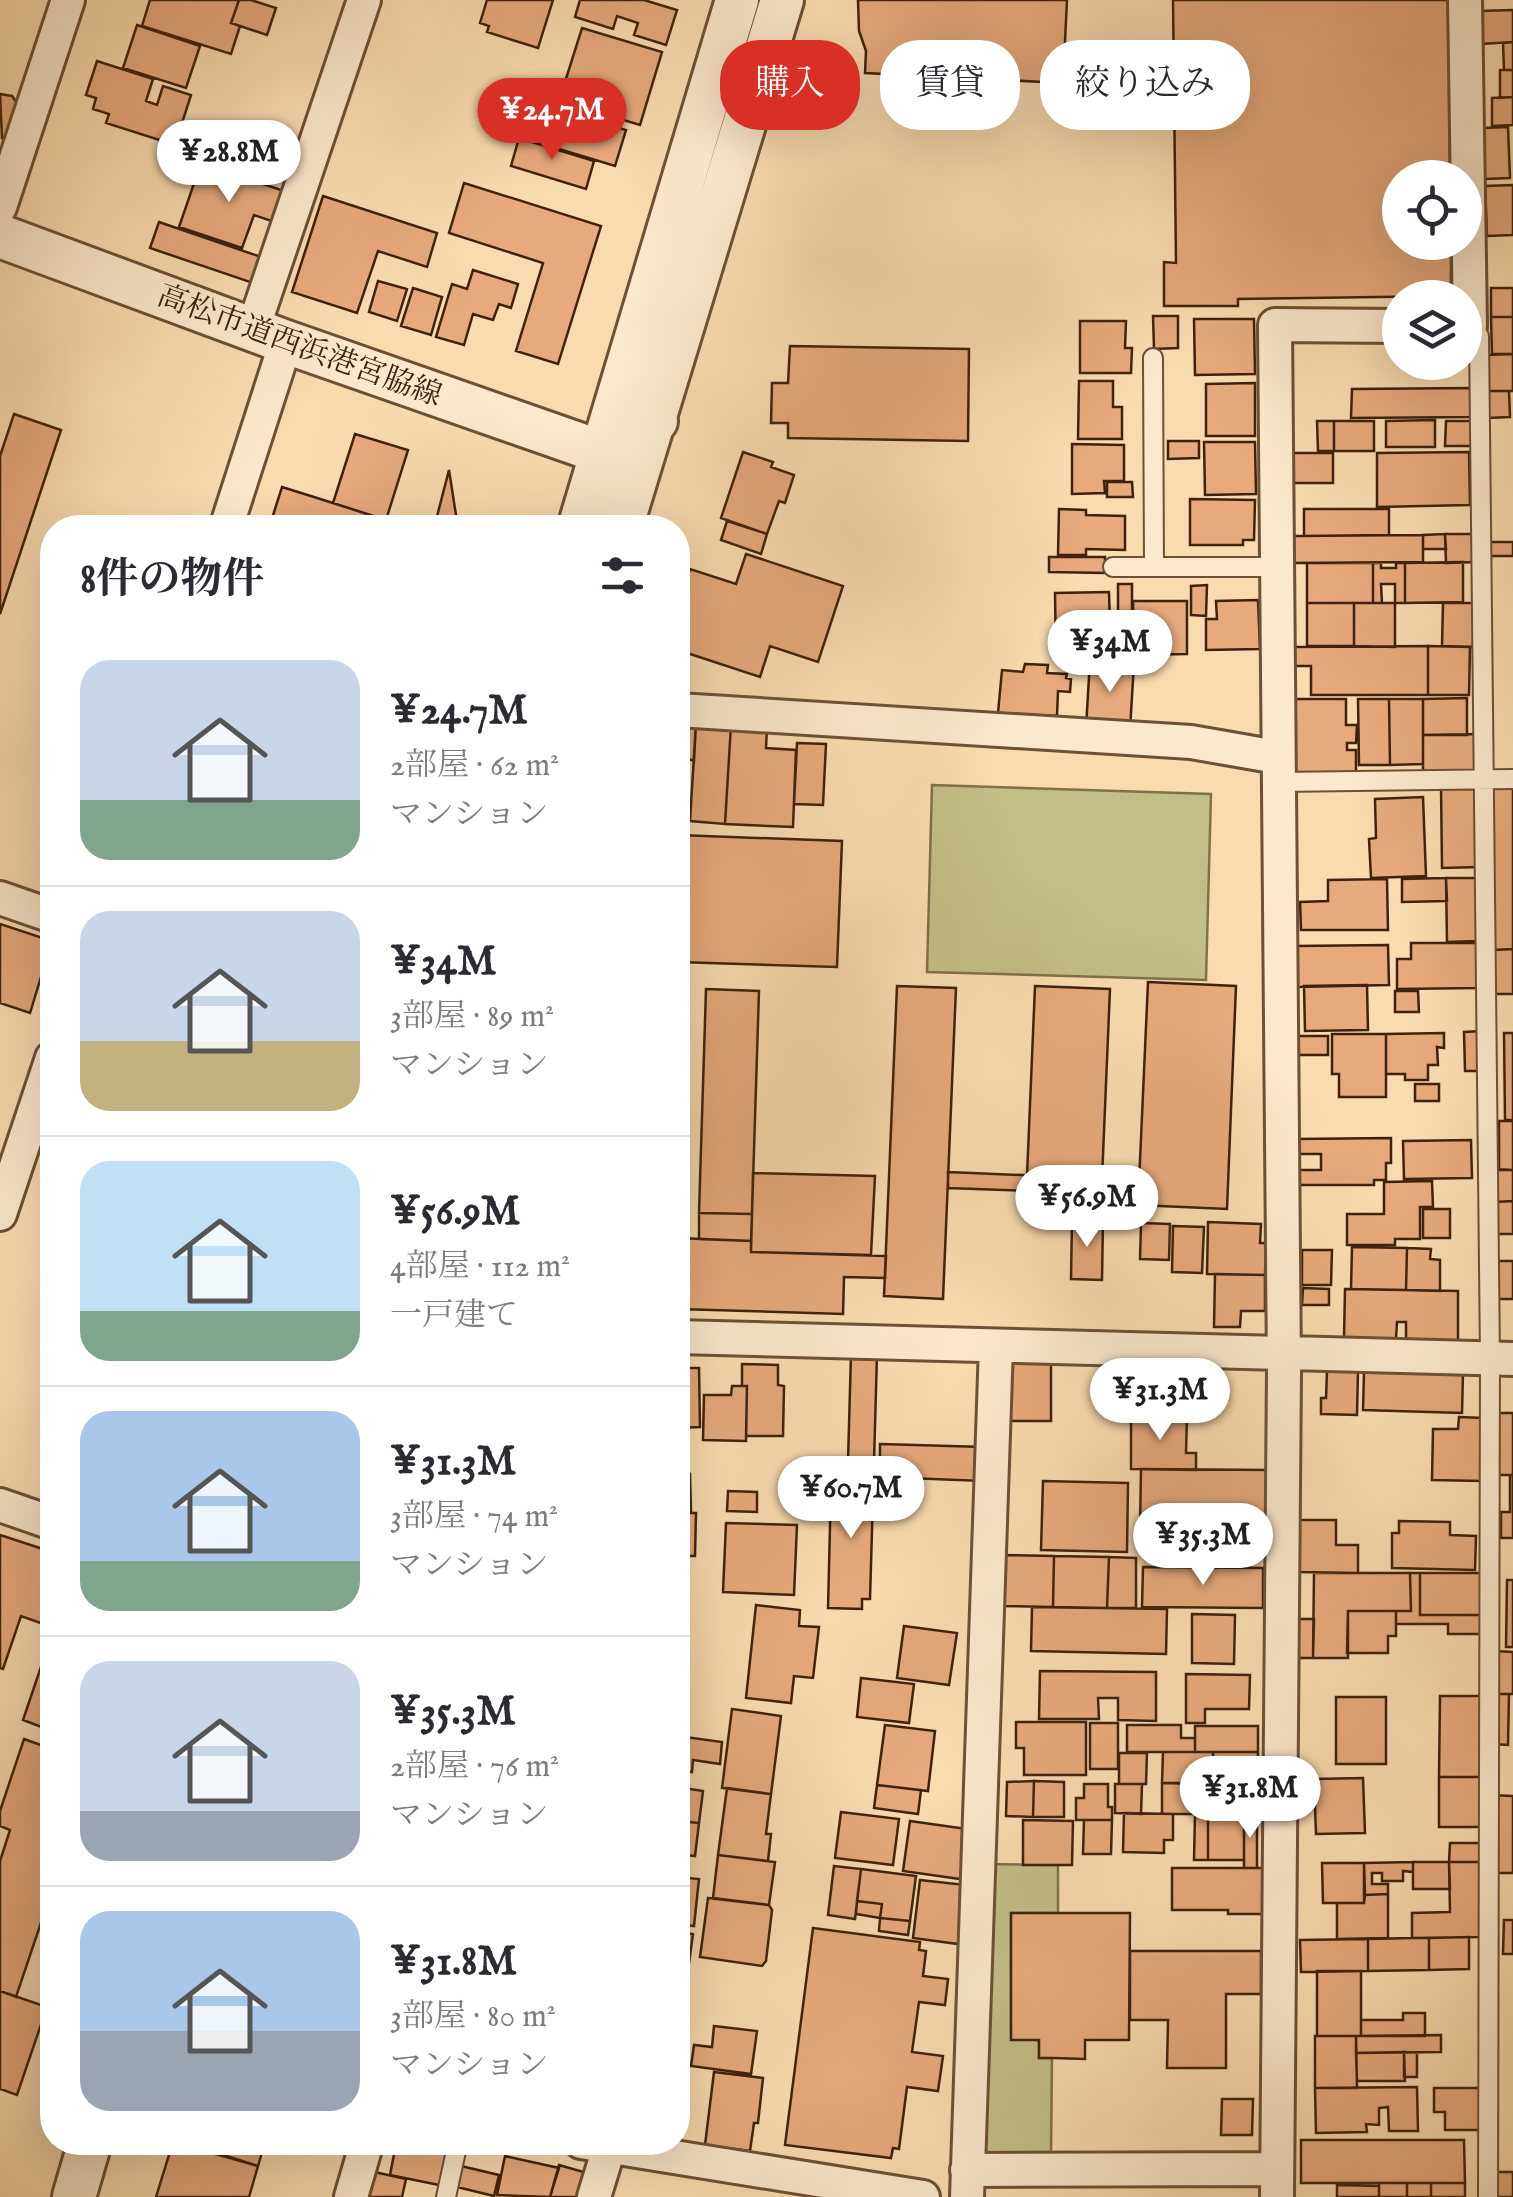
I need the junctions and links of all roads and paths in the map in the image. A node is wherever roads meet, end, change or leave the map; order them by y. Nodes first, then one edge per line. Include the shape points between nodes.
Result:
1 (68, 0) edge
2 (364, 0) edge
3 (736, 0) edge
4 (782, 0) edge
5 (1464, 0) edge
6 (0, 207) edge
7 (0, 236) edge
8 (1467, 280) edge
9 (1382, 326) edge
10 (270, 336) junction
11 (1153, 358) dead end
12 (1479, 380) edge
13 (656, 421) junction
14 (600, 452) junction
15 (229, 515) edge
16 (582, 515) edge
17 (625, 515) edge
18 (1154, 567) junction
19 (1276, 567) junction
20 (1113, 568) dead end
21 (690, 711) edge
22 (1277, 769) junction
23 (1513, 779) edge
24 (1484, 780) junction
25 (0, 898) edge
26 (40, 912) edge
27 (40, 1094) edge
28 (0, 1214) edge
29 (690, 1338) edge
30 (996, 1346) junction
31 (1284, 1353) junction
32 (1502, 1359) edge
33 (0, 1504) edge
34 (40, 1519) edge
35 (86, 2155) edge
36 (113, 2155) edge
37 (363, 2155) edge
38 (455, 2155) edge
39 (595, 2155) edge
40 (658, 2155) edge
41 (1277, 2183) edge
42 (967, 2184) edge
43 (74, 2197) edge
44 (102, 2197) edge
45 (351, 2197) edge
46 (446, 2197) edge
47 (594, 2197) edge
48 (923, 2197) edge
49 (1488, 2197) edge

1 - 6 street
2 - 10 street
3 - 14 street
4 - 13 street
5 - 8 street
7 - 10 street, 高松市道西浜港宮脇線
9 - 19 street via 1274,324
10 - 14 street, 高松市道西浜港宮脇線
10 - 15 street
11 - 18 lane
12 - 24 lane
13 - 14 street via 637,443
13 - 17 street
14 - 16 street
14 - 17 street via 615,463
18 - 19 lane
18 - 20 lane
19 - 22 street
21 - 22 street via 1191,742
22 - 24 lane
22 - 31 street
23 - 24 lane
24 - 32 lane
25 - 26 street
27 - 28 street
29 - 30 street
30 - 31 street
30 - 42 street
31 - 32 street
31 - 41 street
32 - 49 lane
33 - 34 street
35 - 43 street
36 - 44 street
37 - 45 street
38 - 46 lane
39 - 47 street
40 - 48 street
41 - 42 street

